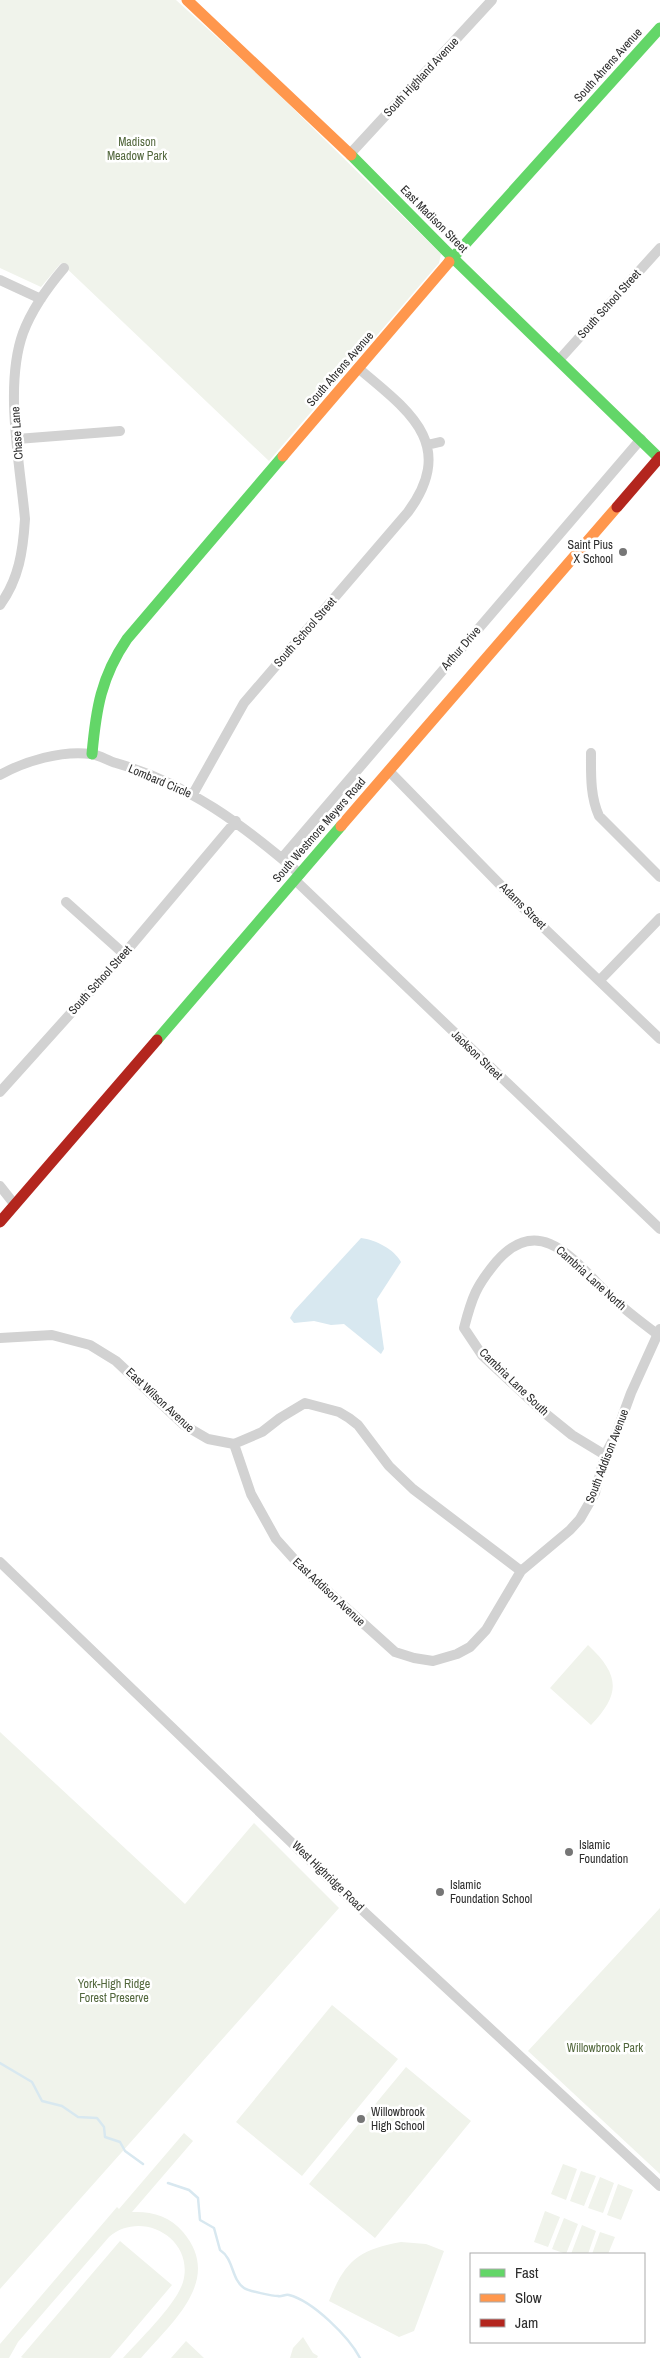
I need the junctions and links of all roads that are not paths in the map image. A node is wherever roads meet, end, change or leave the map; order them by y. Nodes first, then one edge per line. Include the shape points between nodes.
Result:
1 (492, 0) edge
2 (193, 2) edge
3 (660, 28) edge
4 (350, 154) junction
5 (660, 248) edge
6 (453, 258) junction
7 (64, 268) dead end
8 (0, 280) edge
9 (41, 299) junction
10 (559, 360) junction
11 (358, 368) junction
12 (120, 430) dead end
13 (17, 438) junction
14 (641, 439) junction
15 (440, 442) dead end
16 (427, 445) junction
17 (660, 458) edge
18 (0, 605) edge
19 (591, 753) dead end
20 (92, 754) junction
21 (389, 771) junction
22 (0, 776) edge
23 (193, 794) junction
24 (236, 821) junction
25 (282, 858) junction
26 (297, 877) junction
27 (660, 877) edge
28 (66, 902) dead end
29 (660, 918) edge
30 (124, 954) junction
31 (600, 980) junction
32 (660, 1039) edge
33 (0, 1092) edge
34 (0, 1186) edge
35 (15, 1205) junction
36 (0, 1222) edge
37 (660, 1229) edge
38 (476, 1287) joint
39 (659, 1331) edge
40 (0, 1338) edge
41 (234, 1444) junction
42 (605, 1455) junction
43 (0, 1562) edge
44 (522, 1571) junction
45 (454, 1656) joint
46 (660, 2186) edge

1 - 4 street, South Highland Avenue
2 - 4 street, East Madison Street
3 - 6 street, South Ahrens Avenue
4 - 6 street, East Madison Street
5 - 10 street, South School Street
6 - 10 street, East Madison Street
6 - 11 street, South Ahrens Avenue
7 - 9 street, Chase Lane
8 - 9 street
9 - 13 street, Chase Lane via 23,334 18,357 14,391
10 - 14 street, East Madison Street
11 - 16 street via 409,412
11 - 20 street, South Ahrens Avenue via 117,652 100,688
12 - 13 street
13 - 18 street, Chase Lane via 24,539 20,564
14 - 17 street, East Madison Street
14 - 25 street, Arthur Drive
15 - 16 street
16 - 23 street, South School Street via 425,478 408,512 244,703
17 - 21 street, South Westmore Meyers Road
19 - 27 street via 591,784 599,816
20 - 22 street, Lombard Circle via 48,758
20 - 23 street, Lombard Circle via 137,769
21 - 26 street, South Westmore Meyers Road
21 - 31 street, Adams Street via 520,905
23 - 24 street, Lombard Circle
24 - 25 street, Lombard Circle
24 - 30 street, South School Street
25 - 26 street, Lombard Circle
26 - 35 street, South Westmore Meyers Road
26 - 37 street, Jackson Street
28 - 30 street
29 - 31 street
30 - 33 street, South School Street
31 - 32 street, Adams Street
34 - 35 street
35 - 36 street, South Westmore Meyers Road
38 - 39 street, Cambria Lane North via 503,1254 516,1244 533,1239 550,1243 560,1248 623,1307
38 - 42 street, Cambria Lane South via 464,1328 482,1355 560,1426
39 - 42 street, South Addison Avenue
40 - 41 street, East Wilson Avenue via 52,1335 90,1345 116,1360 192,1431 208,1439
41 - 44 street via 262,1432 305,1403 339,1412 358,1425 389,1466 413,1490
41 - 45 street, East Addison Avenue via 246,1483 260,1513 276,1539 303,1569 395,1652 433,1661
42 - 44 street, South Addison Avenue via 595,1493 580,1519
43 - 46 street, West Highridge Road via 346,1895
44 - 45 street, South Addison Avenue via 482,1636

